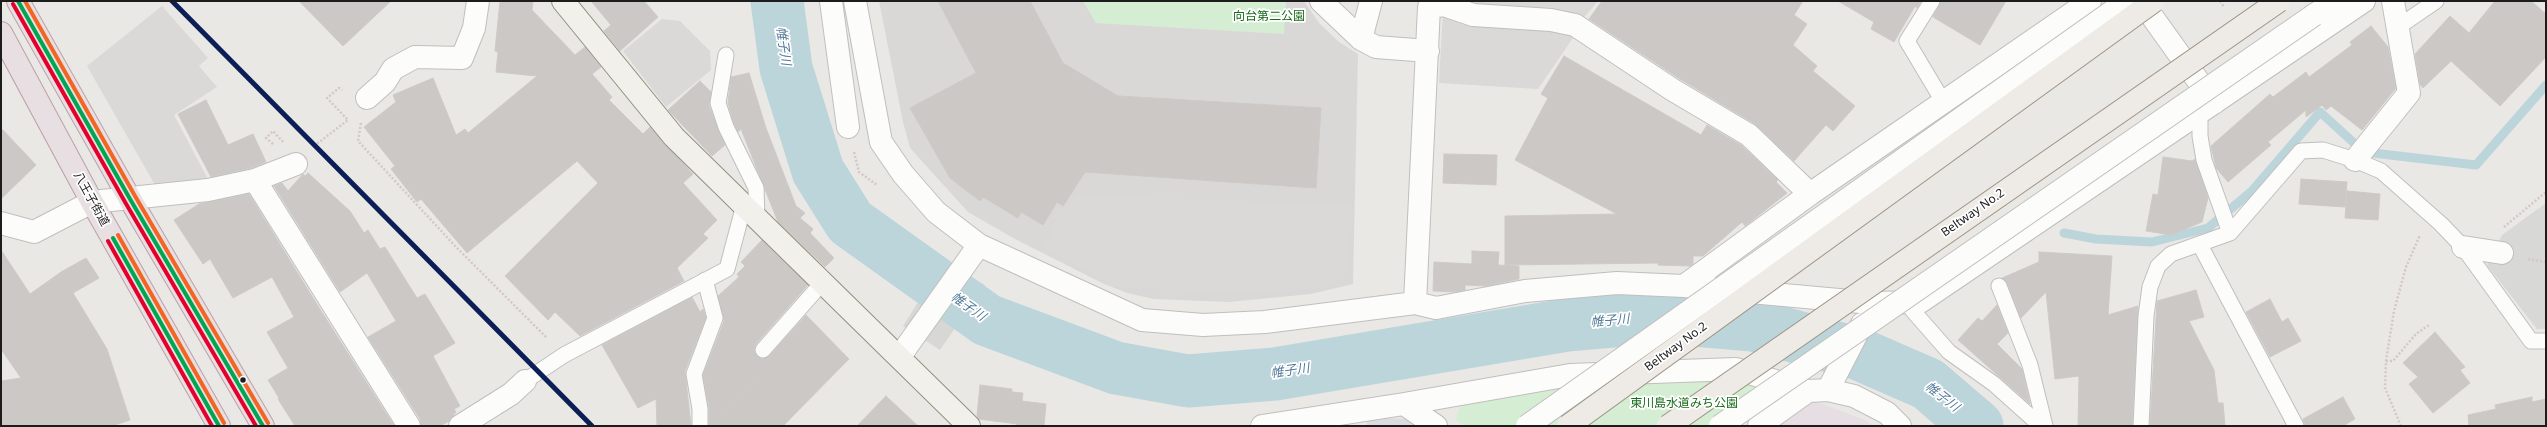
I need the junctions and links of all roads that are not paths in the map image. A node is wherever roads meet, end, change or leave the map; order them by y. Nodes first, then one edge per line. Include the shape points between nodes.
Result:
1 (18, 1) edge
2 (478, 1) edge
3 (563, 1) edge
4 (832, 1) edge
5 (855, 1) edge
6 (1321, 1) edge
7 (1371, 1) edge
8 (1932, 1) edge
9 (2090, 1) edge
10 (2127, 1) edge
11 (2141, 1) edge
12 (2154, 1) edge
13 (2279, 1) edge
14 (2336, 1) edge
15 (2364, 1) edge
16 (2394, 1) edge
17 (2436, 1) edge
18 (2398, 27) junction
19 (1, 33) edge
20 (1361, 39) junction
21 (1428, 51) junction
22 (726, 55) dead end
23 (367, 98) dead end
24 (1944, 103) junction
25 (2207, 108) junction
26 (848, 127) dead end
27 (2361, 153) junction
28 (292, 155) road end
29 (255, 180) junction
30 (1810, 194) junction
31 (130, 199) junction
32 (92, 202) junction
33 (751, 212) junction
34 (1, 223) edge
35 (2228, 227) junction
36 (979, 245) junction
37 (2200, 245) junction
38 (2463, 247) junction
39 (2502, 253) dead end
40 (705, 280) junction
41 (823, 282) junction
42 (1684, 286) junction
43 (1999, 286) dead end
44 (1415, 302) junction
45 (1911, 302) junction
46 (1868, 312) junction
47 (2546, 341) edge
48 (764, 350) dead end
49 (900, 356) junction
50 (525, 381) joint
51 (1822, 388) junction
52 (1404, 404) junction
53 (219, 426) edge
54 (263, 426) edge
55 (409, 426) edge
56 (460, 426) edge
57 (700, 426) edge
58 (969, 426) edge
59 (1262, 426) edge
60 (1436, 426) edge
61 (1527, 426) edge
62 (1568, 426) edge
63 (1668, 426) edge
64 (1720, 426) edge
65 (1758, 426) edge
66 (1900, 426) edge
67 (2041, 426) edge
68 (2045, 426) edge
69 (2141, 426) edge
70 (2296, 426) edge

1 - 31 highway
2 - 23 street via 474,28 462,58 415,57 393,69 385,82
3 - 33 street via 674,137
4 - 26 street
5 - 36 street via 881,142 902,174 936,212
6 - 20 street
7 - 20 street
8 - 24 lane via 1907,41
9 - 24 street
10 - 61 street, bridge
11 - 25 street
12 - 62 main road, Beltway No.2, bridge
13 - 63 main road, Beltway No.2, bridge
14 - 64 street, bridge
15 - 25 street
16 - 18 street
17 - 18 lane
18 - 27 street via 2409,93
19 - 32 highway, 八王子街道
20 - 21 street via 1376,48
21 - 30 street via 1429,7 1444,5 1473,15 1551,20 1575,25 1673,90 1749,135
21 - 44 street
22 - 33 lane via 718,103 726,127 756,188
24 - 30 street
25 - 35 lane via 2200,136 2204,160
25 - 45 street via 1920,302
27 - 35 lane via 2301,151
27 - 38 lane
28 - 29 street
29 - 31 street via 208,190
29 - 55 street
30 - 42 street
31 - 32 street
31 - 54 highway
32 - 34 street via 34,232
32 - 53 highway, 八王子街道
33 - 40 lane via 727,269
33 - 41 street
35 - 37 lane
36 - 44 street via 1142,320 1203,325 1265,322
36 - 49 street
37 - 69 lane via 2171,254 2158,266 2150,287 2143,349
37 - 70 lane
38 - 39 street
38 - 47 lane via 2531,340
40 - 50 lane via 564,355
40 - 57 lane via 715,318 694,374
41 - 48 lane
41 - 49 street
42 - 44 street via 1617,283 1525,291 1436,308
42 - 46 street
43 - 68 lane via 2030,365
45 - 46 street
45 - 67 lane via 1913,311 1949,352 1994,384
46 - 51 street, bridge
49 - 58 street
50 - 56 street via 511,394
51 - 52 street via 1736,369 1570,375
51 - 65 street
51 - 66 street via 1854,396 1887,413
52 - 59 street
52 - 60 street

